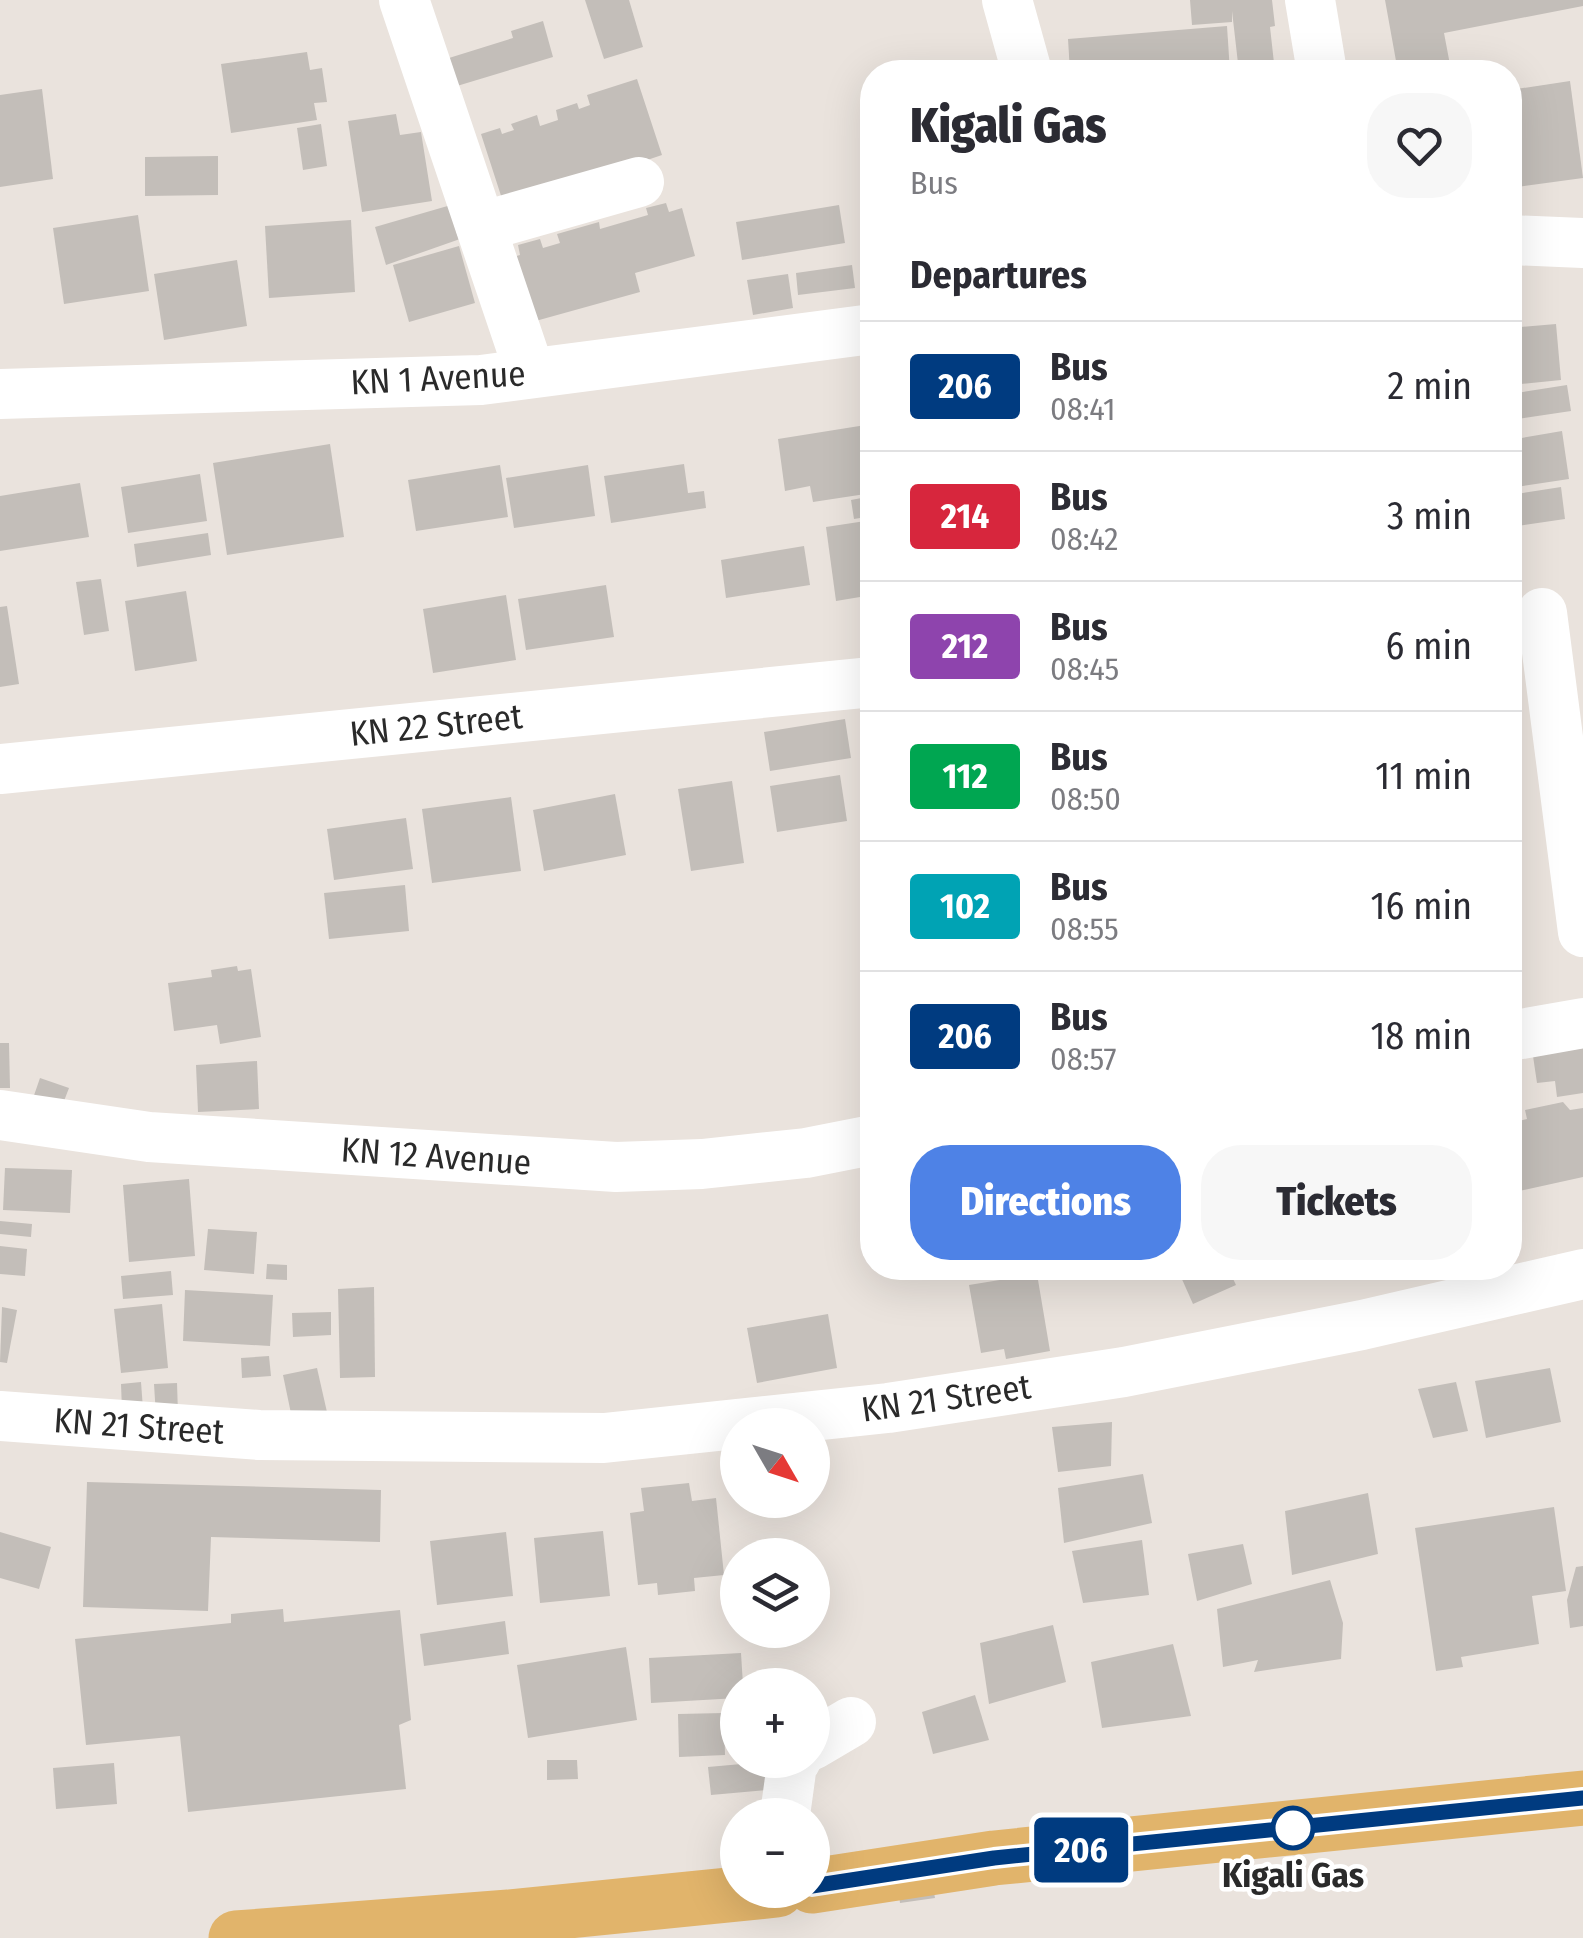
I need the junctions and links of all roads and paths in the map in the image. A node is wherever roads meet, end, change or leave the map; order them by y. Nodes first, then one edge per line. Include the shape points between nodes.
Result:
1 (404, 0) edge
2 (1007, 0) edge
3 (1310, 0) edge
4 (1024, 60) edge
5 (1320, 60) edge
6 (640, 182) dead end
7 (481, 227) junction
8 (1522, 240) edge
9 (1583, 243) edge
10 (860, 331) edge
11 (530, 374) junction
12 (0, 394) edge
13 (1545, 613) edge
14 (860, 683) edge
15 (0, 769) edge
16 (1583, 932) edge
17 (1583, 1022) edge
18 (1522, 1034) edge
19 (0, 1115) edge
20 (860, 1142) edge
21 (1583, 1274) edge
22 (0, 1416) edge
23 (1583, 1798) edge
24 (830, 1883) edge
25 (720, 1896) edge
26 (236, 1938) edge

1 - 7 street
2 - 4 street
3 - 5 street
6 - 7 street
7 - 11 street
8 - 9 street
10 - 11 street, KN 1 Avenue
11 - 12 street, KN 1 Avenue
13 - 16 street
14 - 15 street, KN 22 Street
17 - 18 street
19 - 20 street, KN 12 Avenue via 149,1138 616,1167 720,1162
21 - 22 street, KN 21 Street via 1087,1378 888,1408 604,1438 259,1435
23 - 24 main road via 994,1858
25 - 26 main road

